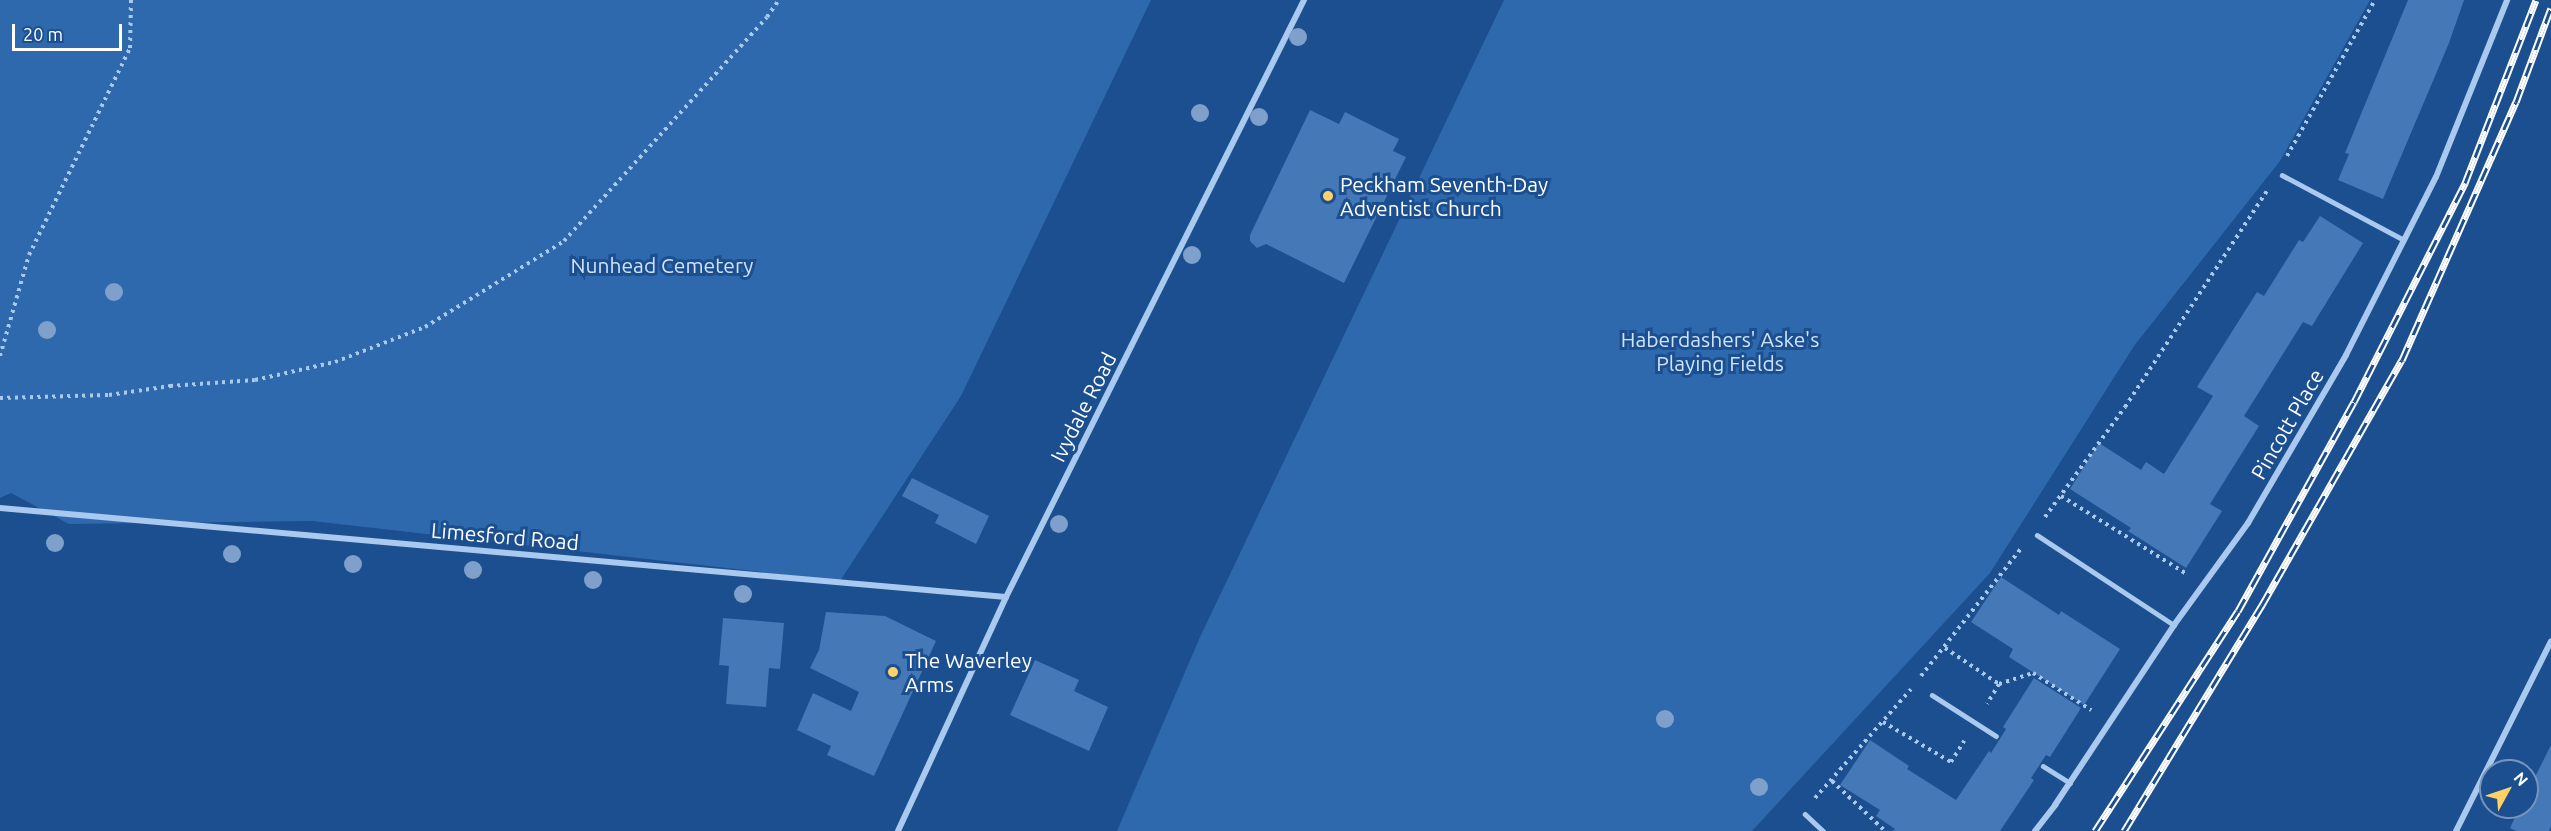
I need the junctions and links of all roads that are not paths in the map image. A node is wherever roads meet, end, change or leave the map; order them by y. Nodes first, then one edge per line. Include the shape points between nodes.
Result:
1 (1305, 0) edge
2 (2507, 0) edge
3 (2282, 175) dead end
4 (2404, 240) junction
5 (0, 508) edge
6 (2037, 535) dead end
7 (1006, 597) junction
8 (2174, 625) junction
9 (2551, 641) edge
10 (1932, 694) dead end
11 (1996, 736) dead end
12 (2043, 766) dead end
13 (2070, 783) junction
14 (1805, 814) dead end
15 (898, 831) edge
16 (1822, 831) edge
17 (2035, 831) edge
18 (2456, 831) edge

1 - 7 street, Ivydale Road
2 - 4 street, Pincott Place via 2436,177
3 - 4 lane
4 - 8 street, Pincott Place via 2346,355 2248,523
5 - 7 street, Limesford Road
6 - 8 lane
7 - 15 street, Ivydale Road
8 - 13 street, Pincott Place
9 - 18 street
10 - 11 lane
12 - 13 lane
13 - 17 street, Pincott Place
14 - 16 lane

